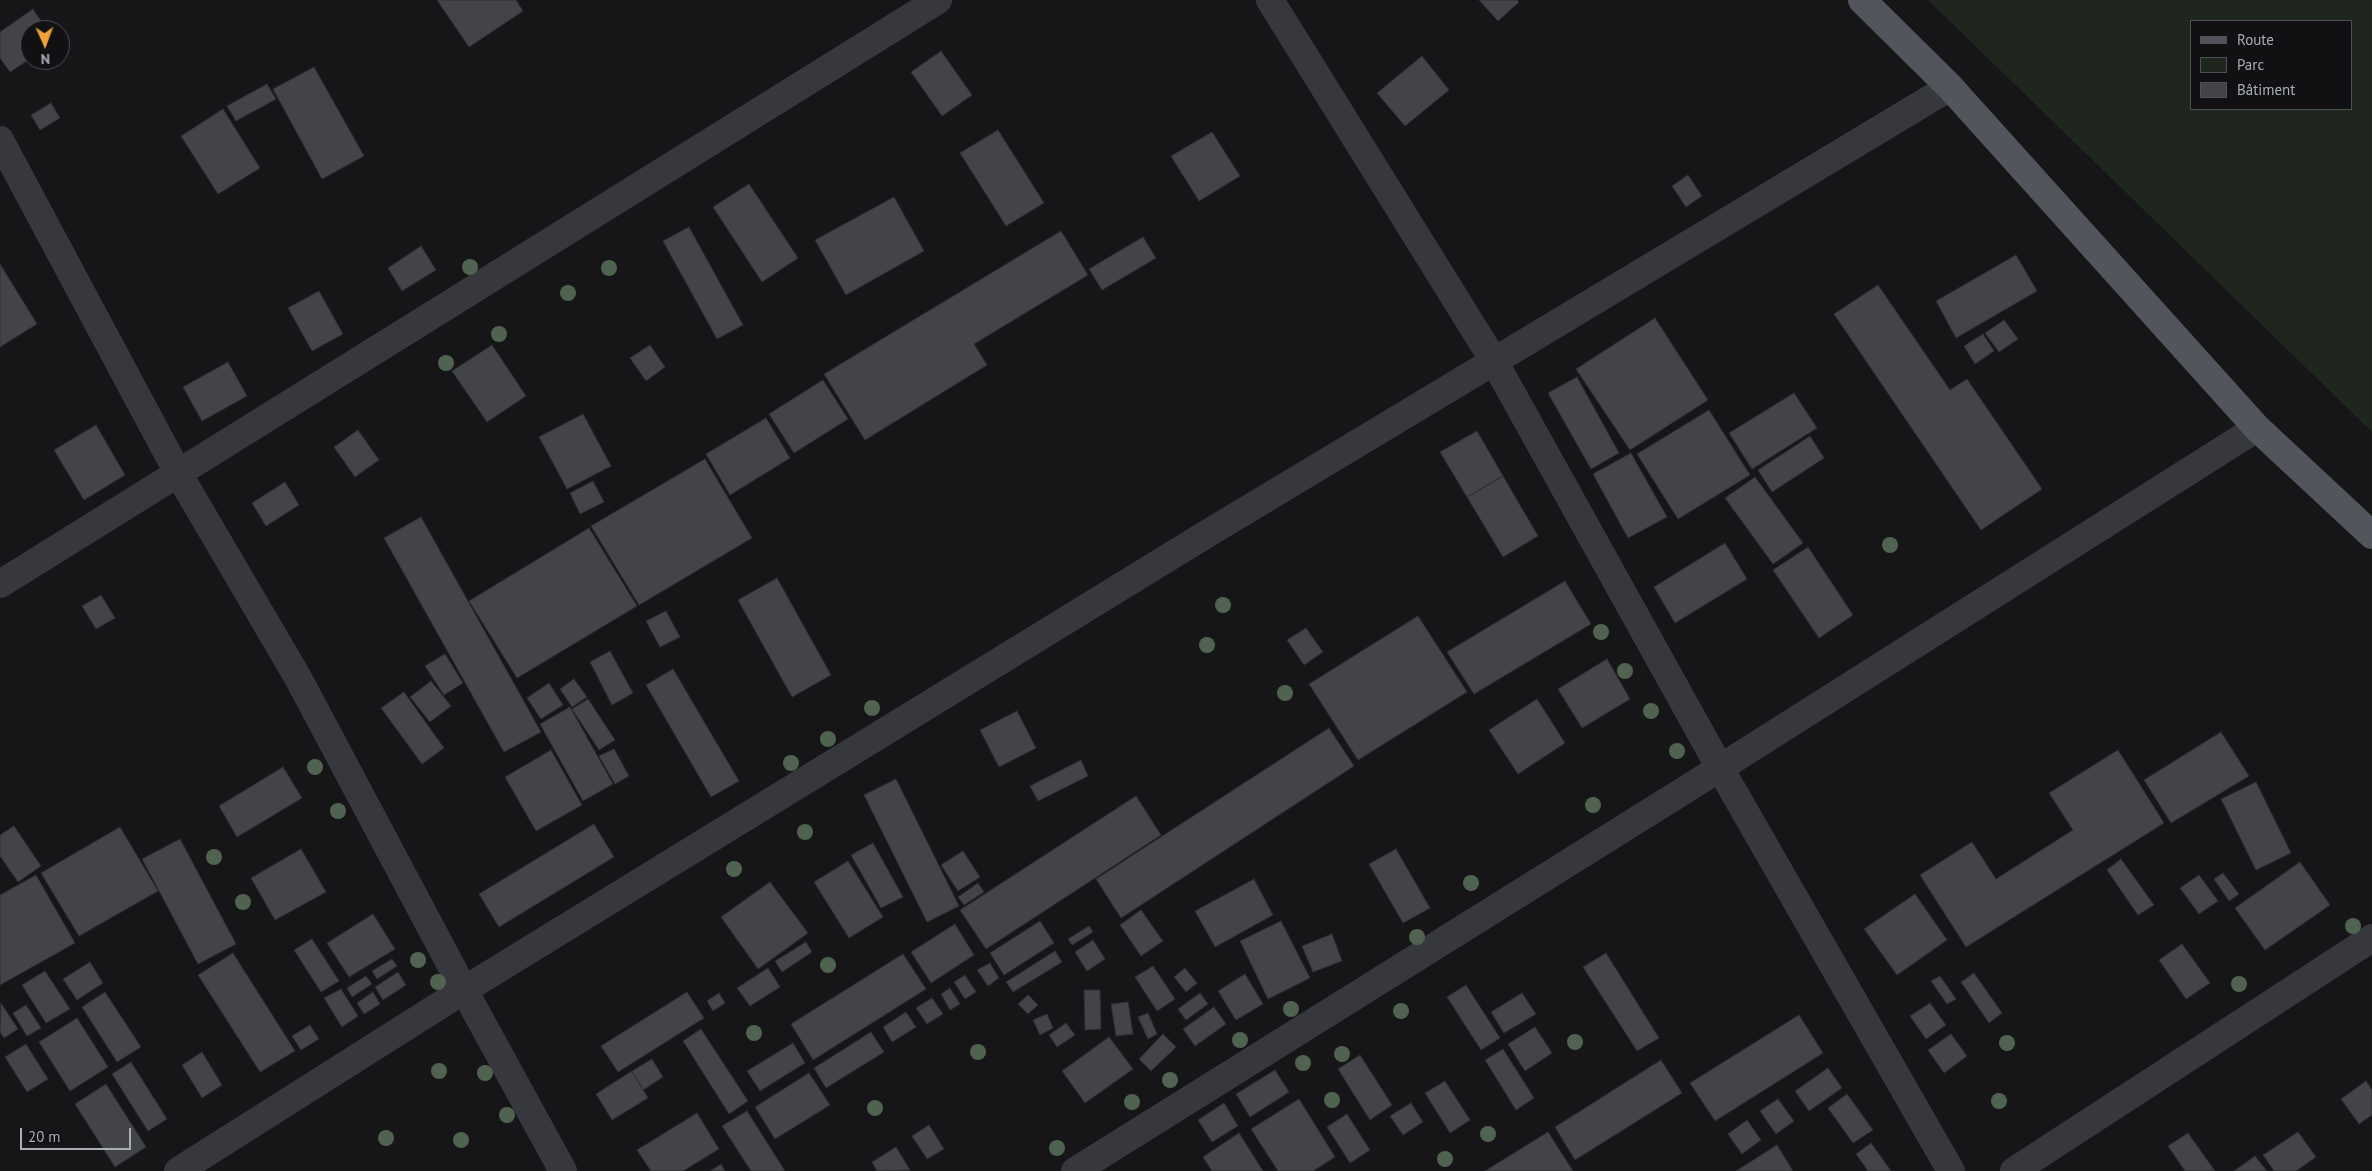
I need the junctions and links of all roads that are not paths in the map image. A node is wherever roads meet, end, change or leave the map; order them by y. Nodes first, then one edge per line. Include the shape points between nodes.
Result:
1 (938, 0) edge
2 (1270, 0) edge
3 (1862, 0) edge
4 (1950, 87) junction
5 (0, 140) edge
6 (1494, 361) junction
7 (2257, 428) junction
8 (178, 473) junction
9 (2372, 535) edge
10 (0, 584) edge
11 (1720, 768) junction
12 (2372, 938) edge
13 (464, 990) junction
14 (178, 1171) edge
15 (563, 1171) edge
16 (1076, 1171) edge
17 (1951, 1171) edge
18 (2014, 1171) edge

1 - 8 street
2 - 6 street
3 - 4 main road
4 - 6 street
4 - 7 main road
5 - 8 street
6 - 11 street
6 - 13 street via 1204,535
7 - 9 main road
7 - 11 street
8 - 10 street
8 - 13 street via 297,676
11 - 16 street
11 - 17 street
12 - 18 street
13 - 14 street
13 - 15 street

